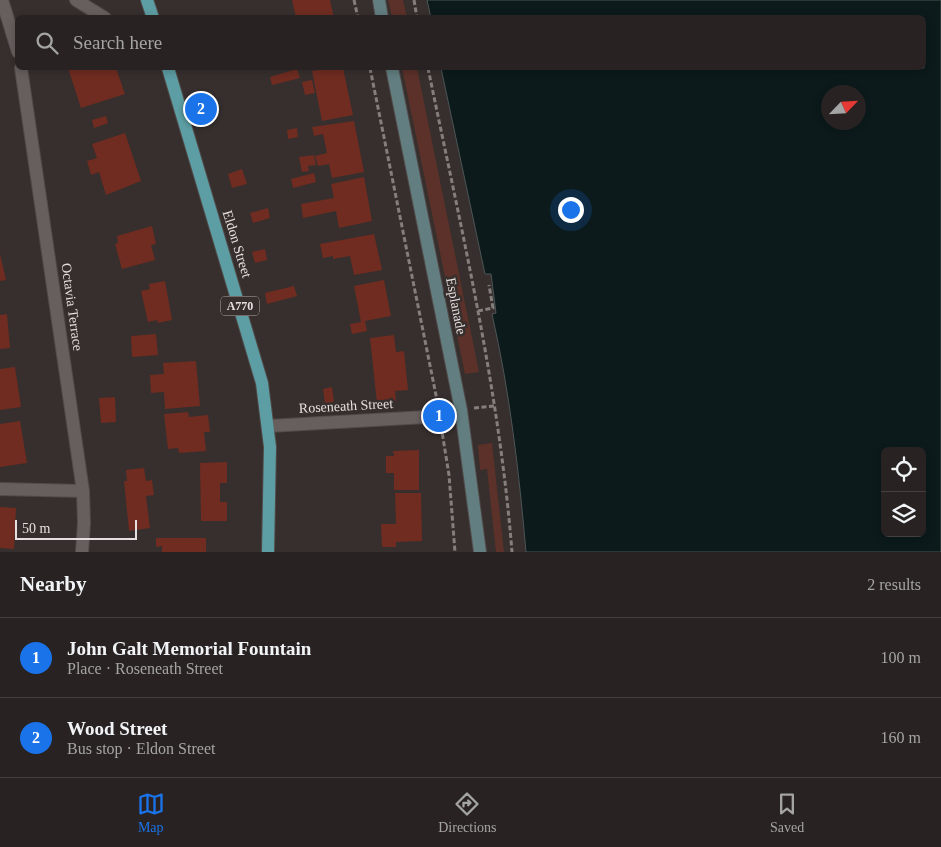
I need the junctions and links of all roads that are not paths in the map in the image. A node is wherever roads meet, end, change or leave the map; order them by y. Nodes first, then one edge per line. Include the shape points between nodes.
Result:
1 (2, 0) edge
2 (76, 0) edge
3 (147, 0) edge
4 (379, 0) edge
5 (100, 15) edge
6 (151, 15) edge
7 (382, 15) edge
8 (15, 42) edge
9 (21, 70) edge
10 (169, 70) edge
11 (392, 70) edge
12 (426, 417) dead end
13 (268, 426) junction
14 (0, 489) edge
15 (83, 491) junction
16 (82, 552) edge
17 (268, 552) edge
18 (480, 552) edge

1 - 8 street
2 - 5 street
3 - 6 main road
4 - 7 street
9 - 15 street, Octavia Terrace
10 - 13 main road, Eldon Street / A770 via 256,357
11 - 18 street, Esplanade via 461,410
12 - 13 street, Roseneath Street
13 - 17 main road, Eldon Street / A770
14 - 15 street
15 - 16 street, Octavia Terrace

